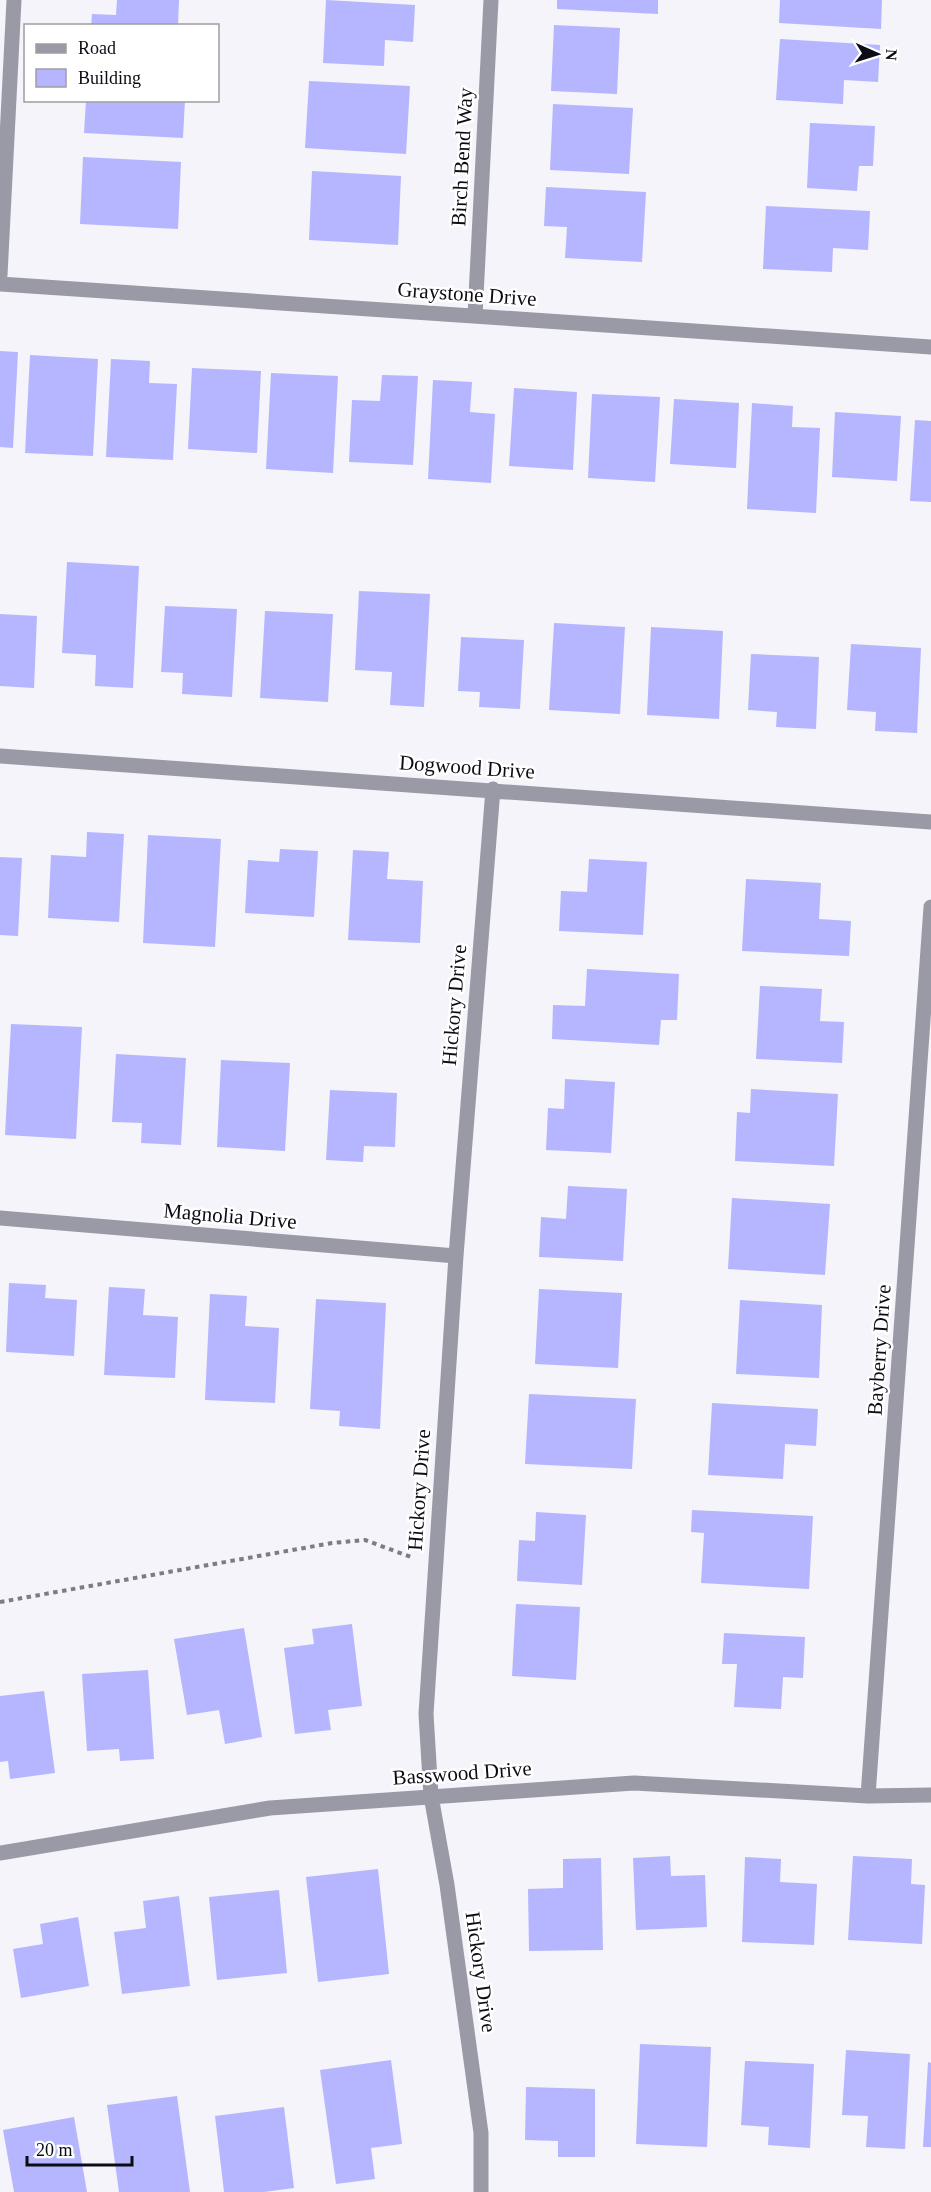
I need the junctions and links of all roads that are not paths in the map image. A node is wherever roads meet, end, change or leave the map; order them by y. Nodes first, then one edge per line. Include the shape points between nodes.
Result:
1 (14, 0) edge
2 (491, 0) edge
3 (0, 275) edge
4 (0, 284) edge
5 (475, 316) junction
6 (931, 347) edge
7 (0, 756) edge
8 (493, 789) junction
9 (931, 822) edge
10 (931, 907) edge
11 (0, 1218) edge
12 (456, 1256) junction
13 (931, 1795) edge
14 (431, 1796) junction
15 (868, 1796) junction
16 (0, 1853) edge
17 (481, 2192) edge

1 - 3 street
2 - 5 street, Birch Bend Way
4 - 5 street, Graystone Drive
5 - 6 street, Graystone Drive
7 - 8 street, Dogwood Drive
8 - 9 street, Dogwood Drive
8 - 12 street, Hickory Drive
10 - 15 street, Bayberry Drive
11 - 12 street, Magnolia Drive
12 - 14 street, Hickory Drive via 426,1714
13 - 15 street, Basswood Drive
14 - 15 street, Basswood Drive via 634,1783
14 - 16 street, Basswood Drive via 270,1808
14 - 17 street, Hickory Drive via 481,2133

